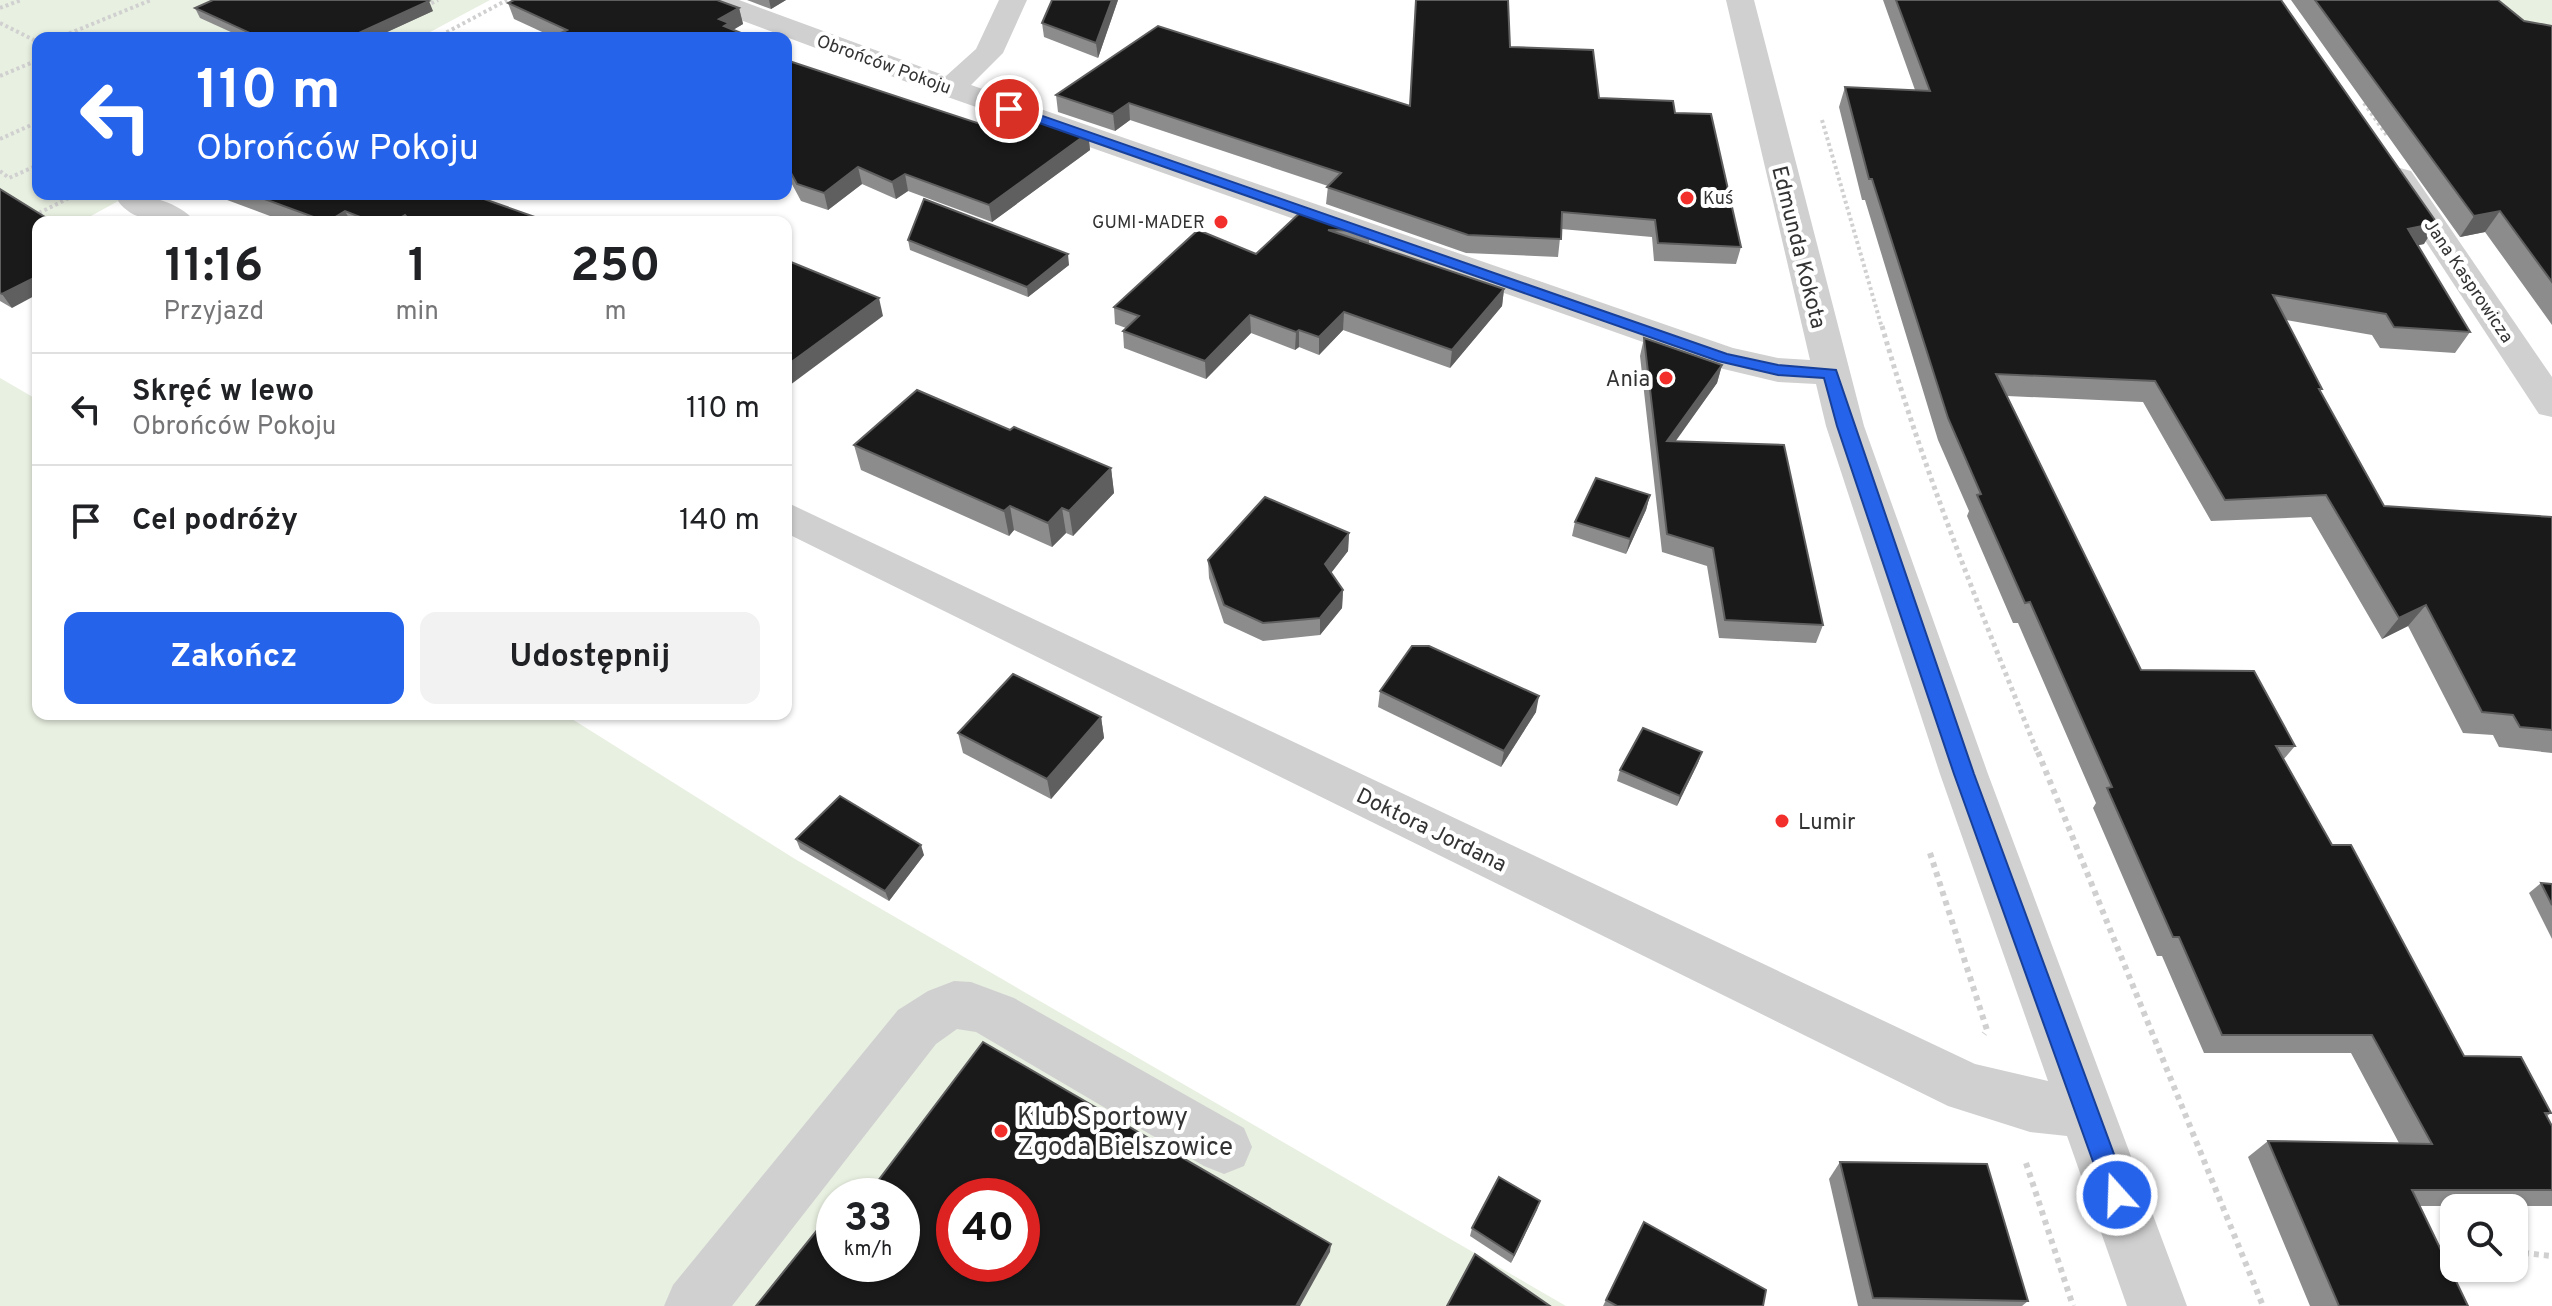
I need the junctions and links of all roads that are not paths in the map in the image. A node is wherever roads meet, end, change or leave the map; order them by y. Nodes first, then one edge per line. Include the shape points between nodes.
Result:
1 (713, 0) edge
2 (1013, 0) edge
3 (1740, 0) edge
4 (950, 88) junction
5 (2378, 147) edge
6 (134, 201) dead end
7 (165, 216) edge
8 (1831, 373) junction
9 (2552, 405) edge
10 (792, 519) edge
11 (2087, 1112) junction
12 (1224, 1147) dead end
13 (694, 1306) edge
14 (2157, 1306) edge

1 - 4 street, Obrońców Pokoju
2 - 4 street via 989,53
3 - 8 street, Edmunda Kokota
4 - 8 street, Obrońców Pokoju via 1724,358 1778,370
5 - 9 street, Jana Kasprowicza
6 - 7 street
8 - 11 street, Edmunda Kokota via 1964,774
10 - 11 street, Doktora Jordana via 1967,1088 2030,1106
11 - 14 street, Edmunda Kokota
12 - 13 street via 995,1015 965,1003 946,1005 917,1027

